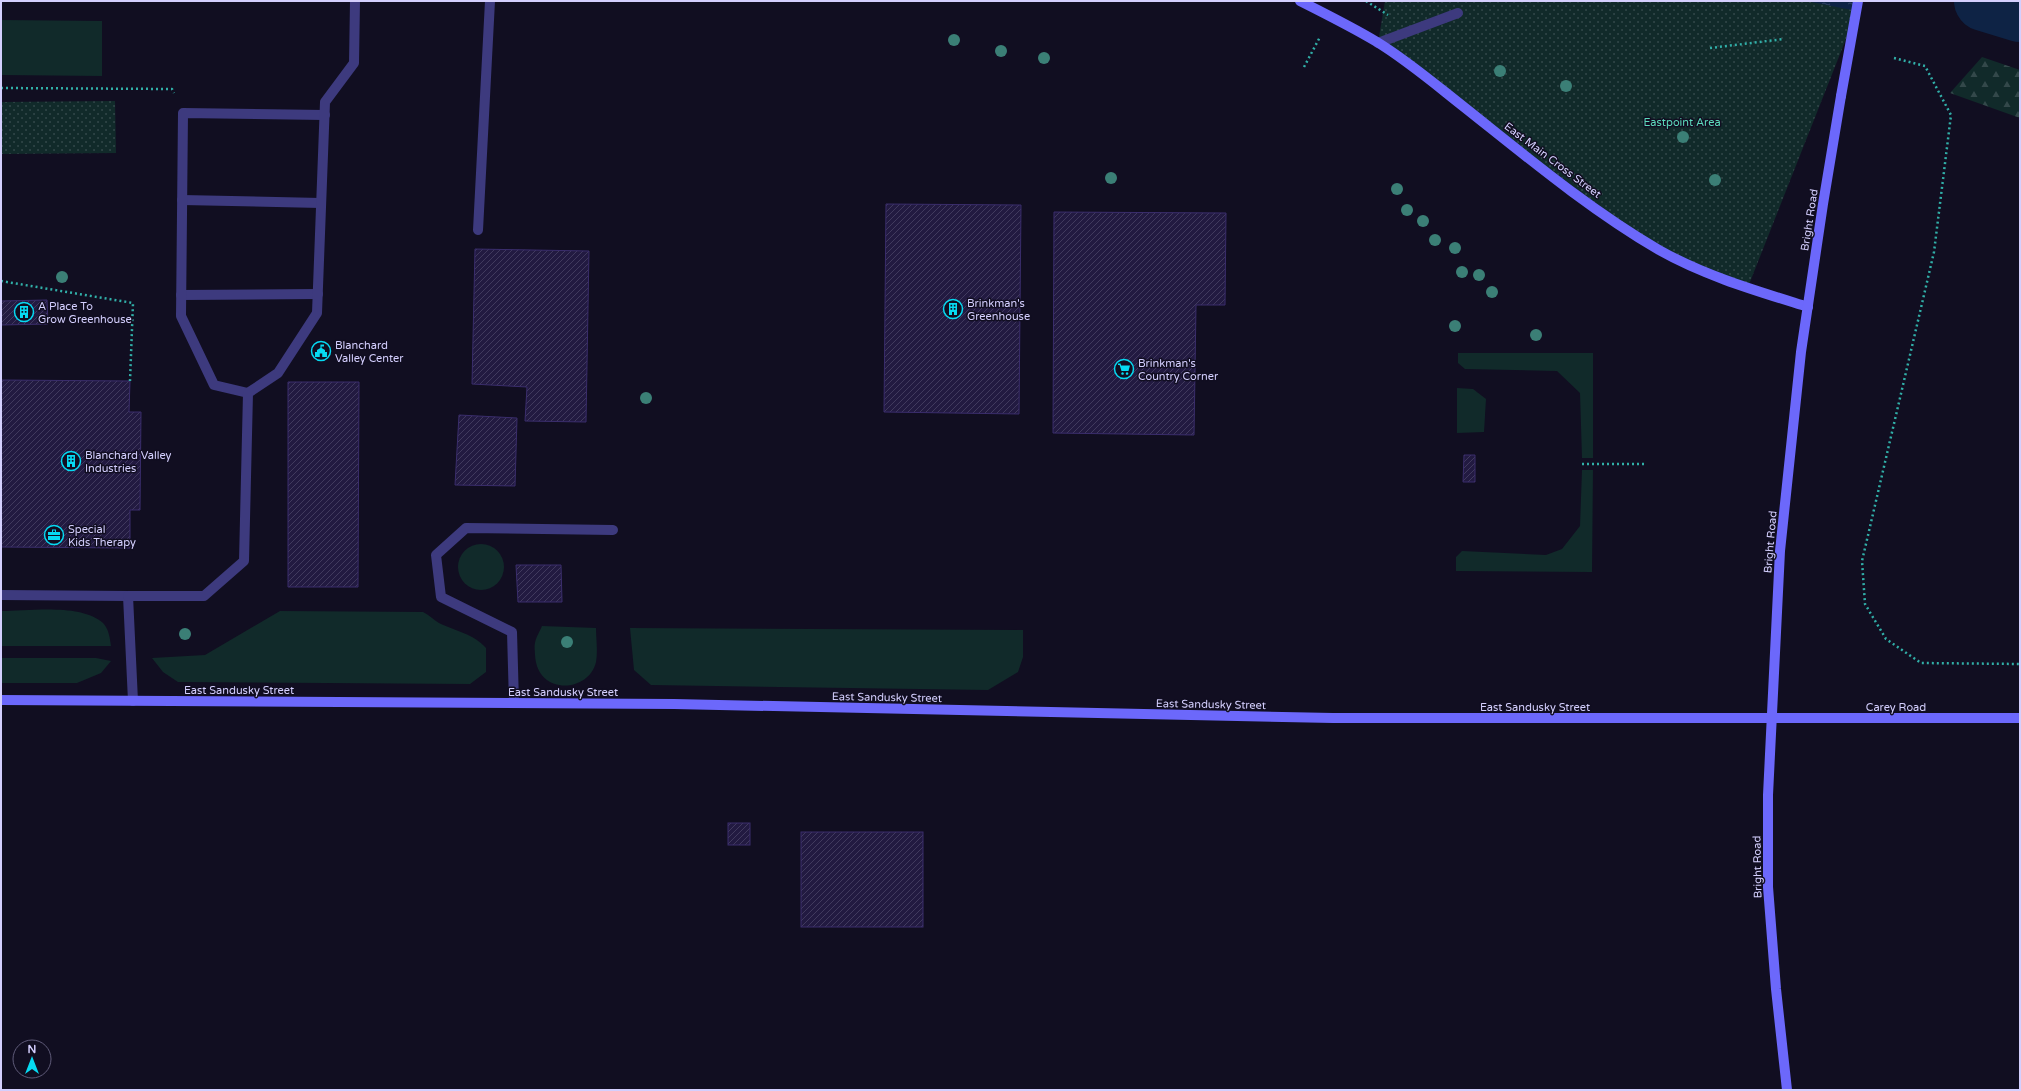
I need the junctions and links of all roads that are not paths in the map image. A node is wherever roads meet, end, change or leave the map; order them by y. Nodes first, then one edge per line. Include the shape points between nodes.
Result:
1 (355, 1) edge
2 (490, 1) edge
3 (1300, 1) edge
4 (1858, 1) edge
5 (1458, 13) dead end
6 (1378, 43) junction
7 (325, 115) junction
8 (182, 200) junction
9 (322, 203) junction
10 (478, 230) dead end
11 (318, 294) junction
12 (181, 295) junction
13 (1808, 307) junction
14 (248, 393) junction
15 (613, 530) dead end
16 (1, 594) edge
17 (128, 596) junction
18 (1, 700) edge
19 (133, 701) junction
20 (514, 703) junction
21 (2020, 718) edge
22 (1773, 719) junction
23 (1787, 1090) edge

1 - 7 lane via 354,64 325,102
2 - 10 lane
3 - 6 main road, East Main Cross Street via 1336,18
4 - 13 main road, Bright Road, bridge
5 - 6 lane
6 - 13 main road, East Main Cross Street via 1419,71 1617,224 1705,273
7 - 8 lane via 183,113
7 - 9 lane
8 - 9 lane
8 - 12 lane
9 - 11 lane
11 - 12 lane
11 - 14 lane via 317,313 278,373
12 - 14 lane via 181,316 214,385
13 - 22 main road, Bright Road via 1780,551
14 - 17 lane via 244,561 204,596
15 - 20 lane via 466,528 436,555 441,597 512,632
16 - 17 lane
17 - 19 lane
18 - 19 main road, East Sandusky Street
19 - 20 main road, East Sandusky Street
20 - 22 main road, East Sandusky Street via 1333,718
21 - 22 main road, Carey Road
22 - 23 main road, Bright Road via 1768,795 1768,887

